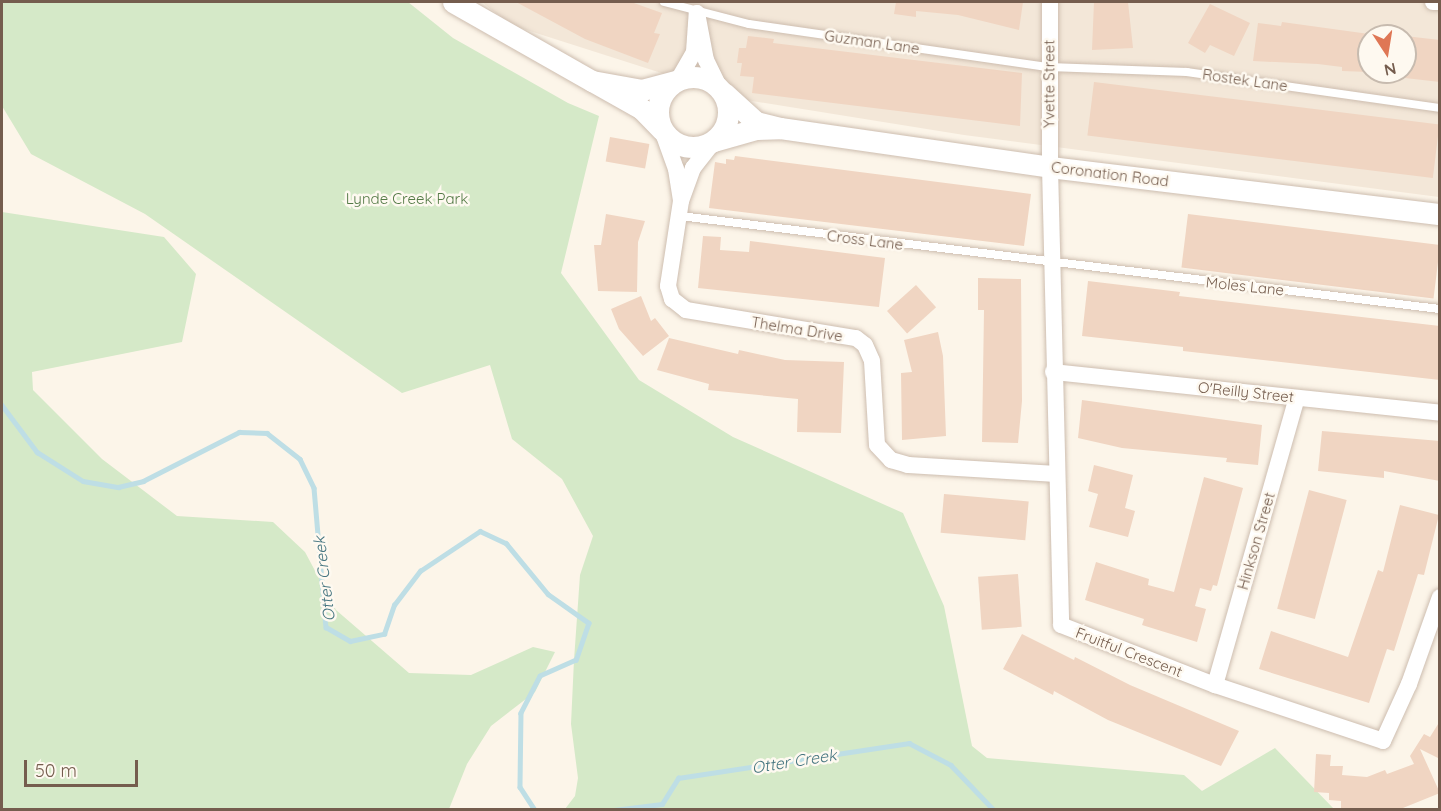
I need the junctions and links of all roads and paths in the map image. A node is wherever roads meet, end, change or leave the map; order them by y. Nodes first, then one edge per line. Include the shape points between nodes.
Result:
1 (453, 2) edge
2 (664, 2) edge
3 (1050, 2) edge
4 (1433, 2) edge
5 (1440, 2) edge
6 (697, 7) edge
7 (1048, 68) junction
8 (678, 80) junction
9 (592, 81) junction
10 (720, 89) junction
11 (1440, 108) edge
12 (780, 128) junction
13 (662, 130) junction
14 (714, 141) junction
15 (1050, 166) junction
16 (680, 208) junction
17 (1440, 214) edge
18 (1051, 264) junction
19 (1440, 309) edge
20 (1053, 372) junction
21 (1297, 398) junction
22 (1440, 413) edge
23 (1057, 474) junction
24 (1440, 597) edge
25 (1215, 685) junction

1 - 9 street
2 - 6 lane, Guzman Lane
3 - 7 street, Yvette Street
4 - 5 street
6 - 7 lane, Guzman Lane
6 - 8 street via 694,52
6 - 10 street via 706,60
7 - 11 lane, Rostek Lane via 1187,72
7 - 15 street, Yvette Street
8 - 9 street via 642,90
8 - 10 street via 701,78
8 - 13 street via 662,96 658,118
9 - 13 street via 642,109
10 - 12 street, Coronation Road via 748,117
10 - 14 street via 729,111 727,122
12 - 14 street, Coronation Road via 756,129
12 - 15 street, Coronation Road
13 - 14 street via 670,139 691,148
13 - 16 street, Thelma Drive via 676,169
14 - 16 street, Thelma Drive via 693,168
15 - 17 street, Coronation Road
15 - 18 street, Fruitful Crescent
16 - 18 lane, Cross Lane
16 - 23 street, Thelma Drive via 668,286 672,299 686,310 856,338 865,345 872,361 877,445 891,460 908,465
18 - 19 lane, Moles Lane
18 - 20 street, Fruitful Crescent
20 - 21 street, O'Reilly Street
20 - 23 street, Fruitful Crescent
21 - 22 street, O'Reilly Street
21 - 25 street, Hinkson Street
23 - 25 street, Fruitful Crescent via 1060,626
24 - 25 street, Fruitful Crescent via 1409,684 1383,741

